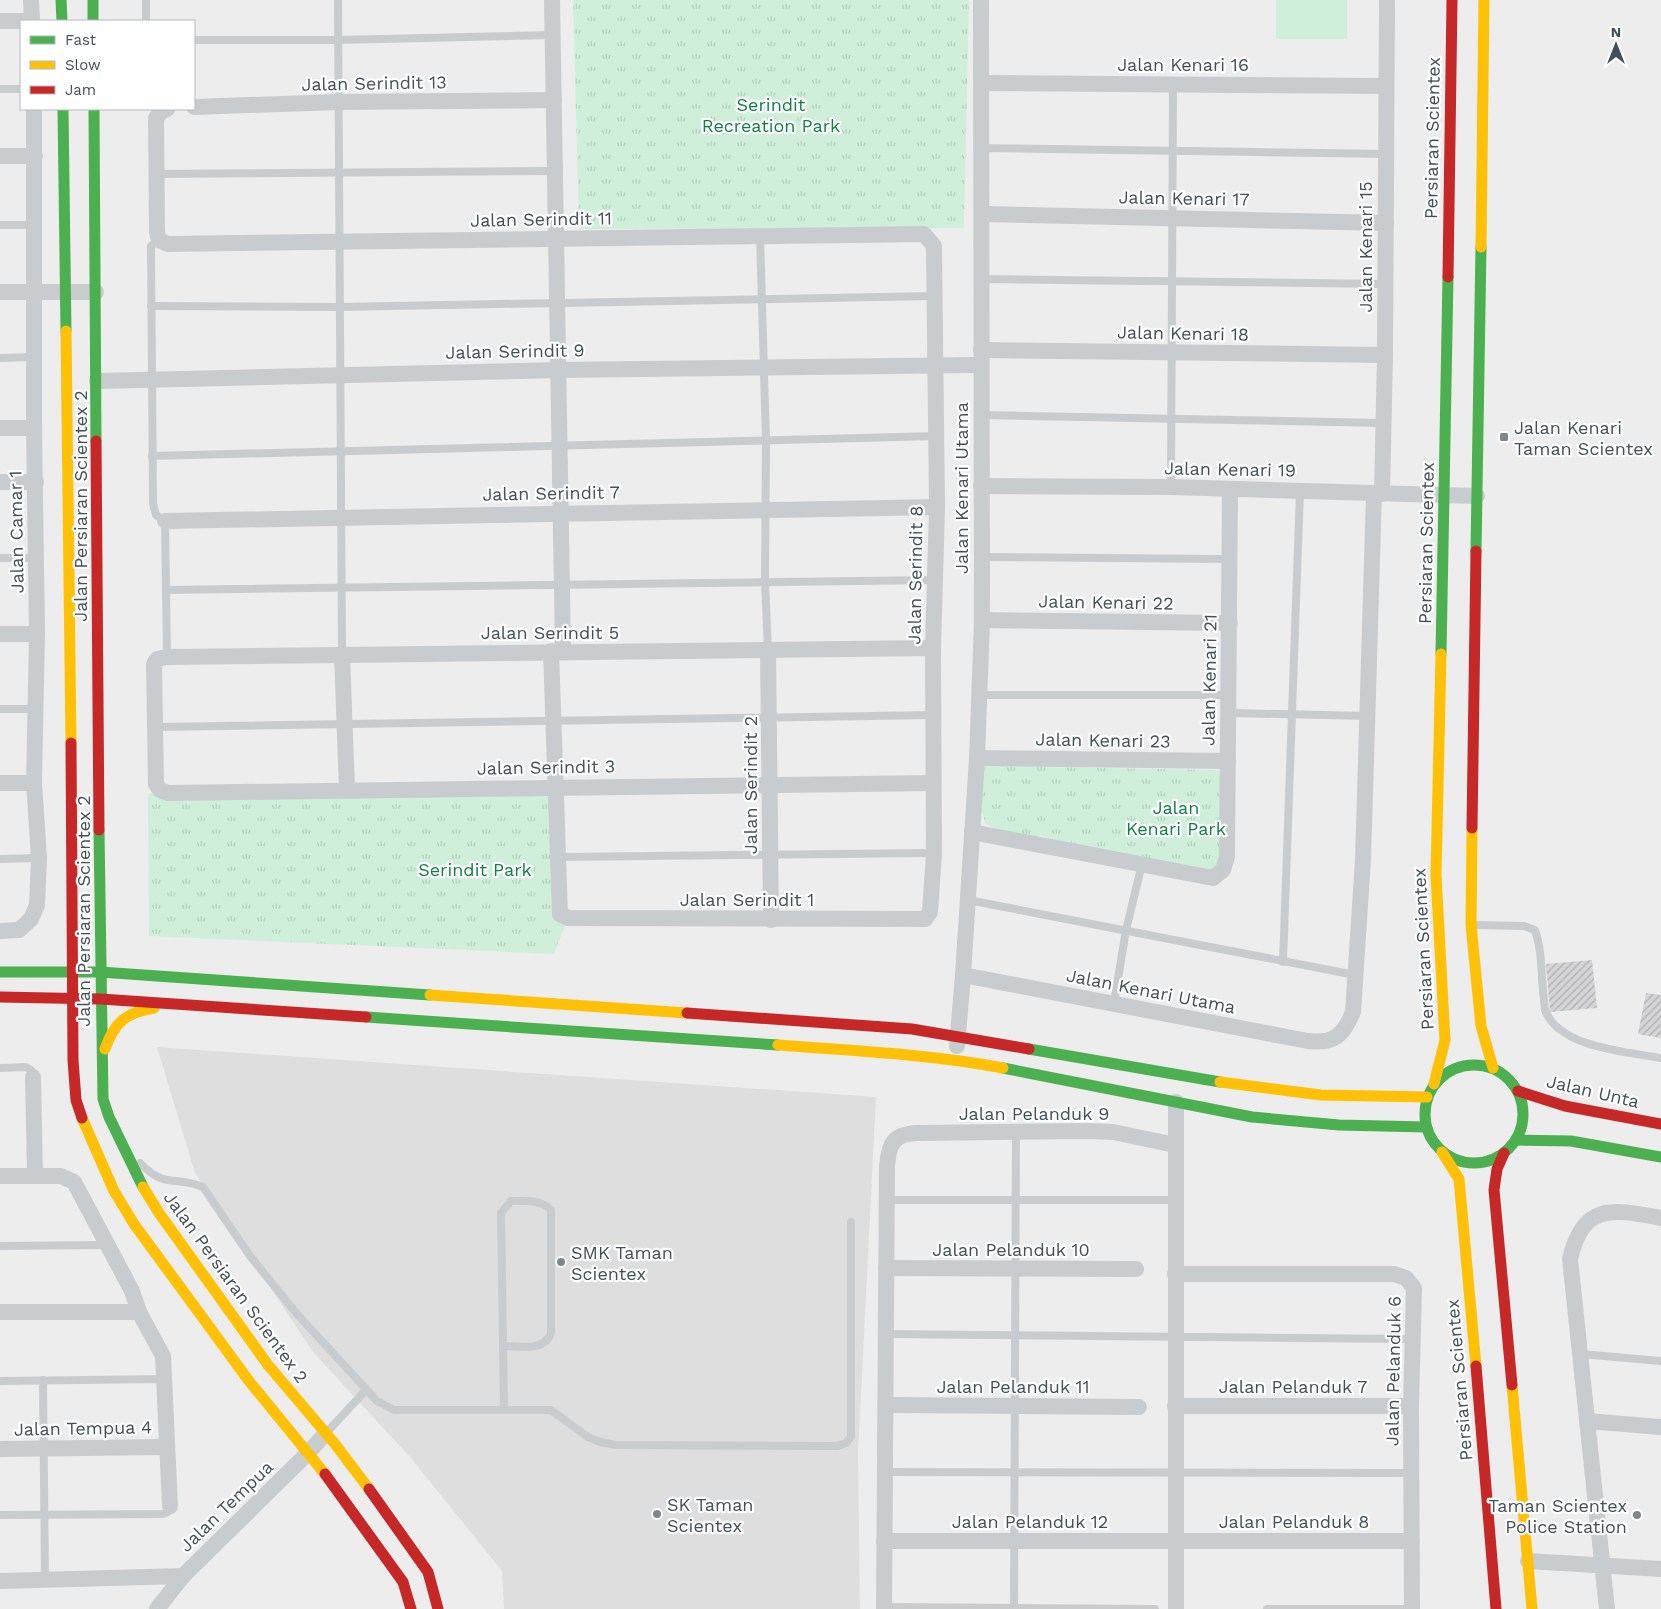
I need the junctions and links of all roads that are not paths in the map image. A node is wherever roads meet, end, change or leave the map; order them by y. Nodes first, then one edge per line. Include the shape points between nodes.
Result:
1 (32, 0) edge
2 (61, 0) edge
3 (93, 0) edge
4 (146, 0) edge
5 (338, 0) edge
6 (552, 0) edge
7 (981, 0) edge
8 (1387, 0) edge
9 (1452, 0) edge
10 (1484, 0) edge
11 (32, 20) edge
12 (62, 20) edge
13 (93, 20) edge
14 (146, 20) edge
15 (0, 21) edge
16 (20, 21) edge
17 (553, 35) junction
18 (195, 40) edge
19 (338, 40) junction
20 (981, 83) junction
21 (1173, 84) junction
22 (1385, 86) junction
23 (0, 89) edge
24 (20, 89) edge
25 (554, 100) junction
26 (339, 102) junction
27 (195, 107) edge
28 (34, 110) edge
29 (63, 110) edge
30 (94, 110) edge
31 (162, 110) edge
32 (981, 148) junction
33 (1172, 150) junction
34 (1385, 154) junction
35 (0, 156) edge
36 (35, 156) junction
37 (555, 171) junction
38 (156, 174) junction
39 (339, 174) junction
40 (982, 214) junction
41 (1171, 217) junction
42 (1386, 223) junction
43 (35, 224) junction
44 (0, 225) edge
45 (924, 234) joint
46 (760, 236) junction
47 (556, 239) junction
48 (159, 240) junction
49 (340, 242) junction
50 (981, 279) junction
51 (1171, 281) junction
52 (1385, 284) junction
53 (0, 292) edge
54 (34, 292) junction
55 (66, 292) junction
56 (96, 292) junction
57 (933, 296) junction
58 (762, 299) junction
59 (557, 304) junction
60 (151, 306) junction
61 (340, 307) junction
62 (1173, 353) junction
63 (1386, 354) junction
64 (34, 357) junction
65 (0, 358) edge
66 (980, 358) junction
67 (934, 366) junction
68 (764, 367) junction
69 (559, 370) junction
70 (340, 375) junction
71 (151, 380) junction
72 (97, 381) junction
73 (981, 416) junction
74 (1171, 418) junction
75 (1384, 423) junction
76 (0, 428) edge
77 (34, 428) junction
78 (937, 436) junction
79 (766, 440) junction
80 (560, 446) junction
81 (341, 451) junction
82 (152, 456) junction
83 (0, 482) edge
84 (36, 482) junction
85 (982, 486) junction
86 (1171, 487) junction
87 (1230, 489) junction
88 (1300, 491) junction
89 (1378, 493) junction
90 (1445, 496) junction
91 (1477, 496) junction
92 (937, 507) junction
93 (766, 509) junction
94 (561, 512) junction
95 (342, 517) junction
96 (165, 521) junction
97 (982, 557) junction
98 (0, 558) edge
99 (36, 558) junction
100 (1231, 559) junction
101 (934, 580) junction
102 (765, 582) junction
103 (562, 585) junction
104 (342, 588) junction
105 (166, 590) junction
106 (982, 620) junction
107 (1230, 623) junction
108 (0, 634) edge
109 (37, 634) junction
110 (933, 648) junction
111 (557, 651) junction
112 (768, 651) junction
113 (342, 654) junction
114 (167, 657) junction
115 (978, 695) junction
116 (1230, 695) junction
117 (0, 709) edge
118 (35, 709) junction
119 (1230, 713) junction
120 (933, 715) junction
121 (1292, 716) junction
122 (1368, 716) junction
123 (770, 717) junction
124 (553, 720) junction
125 (346, 723) junction
126 (155, 727) junction
127 (976, 758) junction
128 (1228, 761) junction
129 (0, 783) edge
130 (34, 783) junction
131 (933, 783) junction
132 (770, 785) junction
133 (556, 787) junction
134 (347, 789) junction
135 (972, 832) junction
136 (934, 853) junction
137 (770, 855) junction
138 (558, 857) junction
139 (39, 858) junction
140 (0, 859) edge
141 (1142, 864) junction
142 (968, 900) junction
143 (925, 919) joint
144 (771, 920) junction
145 (1471, 925) junction
146 (1126, 930) junction
147 (0, 931) edge
148 (1283, 962) junction
149 (0, 972) edge
150 (74, 972) junction
151 (100, 972) junction
152 (963, 974) junction
153 (1355, 975) junction
154 (0, 998) edge
155 (74, 998) junction
156 (101, 999) junction
157 (1114, 1004) junction
158 (190, 1005) junction
159 (958, 1036) junction
160 (1330, 1041) joint
161 (1661, 1058) edge
162 (955, 1059) junction
163 (101, 1060) junction
164 (1132, 1066) junction
165 (0, 1068) edge
166 (1493, 1068) junction
167 (33, 1077) joint
168 (1434, 1084) junction
169 (1172, 1091) junction
170 (1518, 1091) junction
171 (1427, 1097) junction
172 (1661, 1124) edge
173 (1426, 1128) junction
174 (1016, 1132) junction
175 (118, 1136) junction
176 (1516, 1140) junction
177 (1175, 1145) junction
178 (1442, 1152) junction
179 (1504, 1153) junction
180 (1661, 1157) edge
181 (0, 1176) edge
182 (35, 1176) junction
183 (887, 1200) junction
184 (1016, 1200) junction
185 (1175, 1200) junction
186 (1661, 1218) edge
187 (851, 1222) dead end
188 (108, 1245) junction
189 (0, 1246) edge
190 (886, 1268) junction
191 (1016, 1268) junction
192 (1136, 1269) dead end
193 (1175, 1274) junction
194 (0, 1312) edge
195 (139, 1312) junction
196 (886, 1334) junction
197 (1015, 1335) junction
198 (1175, 1337) junction
199 (1413, 1339) junction
200 (504, 1346) junction
201 (1581, 1354) junction
202 (1661, 1361) edge
203 (165, 1379) junction
204 (43, 1380) junction
205 (0, 1381) edge
206 (366, 1390) junction
207 (886, 1405) junction
208 (1015, 1406) junction
209 (1175, 1406) junction
210 (1411, 1406) junction
211 (1139, 1407) dead end
212 (504, 1409) junction
213 (1587, 1421) junction
214 (1661, 1428) edge
215 (325, 1434) junction
216 (167, 1447) junction
217 (0, 1449) edge
218 (44, 1449) junction
219 (309, 1452) junction
220 (885, 1472) junction
221 (1015, 1473) junction
222 (1175, 1473) junction
223 (1412, 1473) junction
224 (170, 1506) joint
225 (44, 1515) junction
226 (0, 1516) edge
227 (1014, 1541) junction
228 (1176, 1541) junction
229 (1412, 1541) junction
230 (884, 1542) junction
231 (1528, 1561) junction
232 (1603, 1566) junction
233 (1661, 1569) edge
234 (183, 1576) junction
235 (0, 1580) edge
236 (44, 1580) junction
237 (884, 1608) edge
238 (1014, 1608) edge
239 (157, 1609) edge
240 (411, 1609) edge
241 (438, 1609) edge
242 (1155, 1609) edge
243 (1176, 1609) edge
244 (1267, 1609) edge
245 (1412, 1609) edge
246 (1496, 1609) edge
247 (1532, 1609) edge
248 (1608, 1609) edge

1 - 11 street
2 - 12 street
3 - 13 street
4 - 14 lane
5 - 19 lane
6 - 17 street
7 - 20 street, Jalan Kenari Utama
8 - 22 street, Jalan Kenari 15
9 - 90 street, Persiaran Scientex
10 - 91 street
15 - 16 street
17 - 19 lane
17 - 25 street
18 - 19 lane
19 - 26 lane
20 - 21 street, Jalan Kenari 16
20 - 32 street, Jalan Kenari Utama
21 - 22 street, Jalan Kenari 16
21 - 33 lane
22 - 34 street, Jalan Kenari 15
23 - 24 lane
25 - 26 street, Jalan Serindit 13
25 - 37 street
26 - 27 street, Jalan Serindit 13
26 - 39 lane
28 - 36 street, Jalan Camar 1
29 - 55 street, Jalan Persiaran Scientex 2
30 - 56 street, Jalan Persiaran Scientex 2
31 - 38 street via 156,118
32 - 33 lane
32 - 40 street, Jalan Kenari Utama
33 - 34 lane
33 - 41 lane
34 - 42 street, Jalan Kenari 15
35 - 36 street
36 - 43 street, Jalan Camar 1
37 - 39 lane
37 - 47 street
38 - 39 lane
38 - 48 street
39 - 49 lane
40 - 41 street, Jalan Kenari 17
40 - 50 street, Jalan Kenari Utama
41 - 42 street, Jalan Kenari 17
41 - 51 lane
42 - 52 street, Jalan Kenari 15
43 - 44 lane
43 - 54 street, Jalan Camar 1
45 - 46 street, Jalan Serindit 11
45 - 57 street, Jalan Serindit 8 via 934,246
46 - 47 street, Jalan Serindit 11
46 - 58 lane
47 - 49 street, Jalan Serindit 11
47 - 59 street
48 - 49 street, Jalan Serindit 11 via 168,244
48 - 60 lane via 151,246
49 - 61 lane
50 - 51 lane
50 - 66 street, Jalan Kenari Utama
51 - 52 lane
51 - 62 lane
52 - 63 street, Jalan Kenari 15
53 - 54 street
54 - 55 street
54 - 64 street, Jalan Camar 1
55 - 56 street
55 - 150 street, Jalan Persiaran Scientex 2
56 - 72 street, Jalan Persiaran Scientex 2
57 - 58 lane
57 - 67 street, Jalan Serindit 8
58 - 59 lane
58 - 68 lane
59 - 61 lane
59 - 69 street
60 - 61 lane
60 - 71 lane
61 - 70 lane
62 - 63 street, Jalan Kenari 18
62 - 66 street, Jalan Kenari 18
62 - 74 lane
63 - 75 street, Jalan Kenari 15
64 - 65 lane
64 - 77 street, Jalan Camar 1
66 - 67 street, Jalan Kenari 18
66 - 73 street, Jalan Kenari Utama
67 - 68 street, Jalan Serindit 9
67 - 78 street, Jalan Serindit 8
68 - 69 street, Jalan Serindit 9
68 - 79 lane
69 - 70 street, Jalan Serindit 9
69 - 80 street
70 - 71 street, Jalan Serindit 9
70 - 81 lane
71 - 72 street, Jalan Serindit 9
71 - 82 lane
72 - 151 street, Jalan Persiaran Scientex 2
73 - 74 lane
73 - 85 street, Jalan Kenari Utama
74 - 75 lane
74 - 86 lane
75 - 89 street, Jalan Kenari 15
76 - 77 street
77 - 84 street, Jalan Camar 1
78 - 79 lane
78 - 92 street, Jalan Serindit 8
79 - 80 lane
79 - 93 lane
80 - 81 lane
80 - 94 street
81 - 82 lane
81 - 95 lane
82 - 96 lane via 152,504 156,515
83 - 84 street
84 - 99 street, Jalan Camar 1
85 - 86 street, Jalan Kenari 19
85 - 97 street, Jalan Kenari Utama
86 - 87 street, Jalan Kenari 19
87 - 88 street, Jalan Kenari 19
87 - 100 street, Jalan Kenari 21
88 - 89 street, Jalan Kenari 19
88 - 121 lane
89 - 90 street, Jalan Kenari 19
89 - 122 street, Jalan Kenari 15
90 - 91 street, Jalan Kenari 19
90 - 168 street, Persiaran Scientex via 1436,875 1445,1040
91 - 145 street
92 - 93 street, Jalan Serindit 7
92 - 101 street, Jalan Serindit 8
93 - 94 street, Jalan Serindit 7
93 - 102 lane
94 - 95 street, Jalan Serindit 7
94 - 103 street
95 - 96 street, Jalan Serindit 7
95 - 104 lane
96 - 105 lane
97 - 100 lane
97 - 106 street, Jalan Kenari Utama
98 - 99 lane
99 - 109 street, Jalan Camar 1
100 - 107 street, Jalan Kenari 21
101 - 102 lane
101 - 110 street, Jalan Serindit 8
102 - 103 lane
102 - 112 lane
103 - 104 lane
103 - 111 street
104 - 105 lane
104 - 113 lane
105 - 114 lane
106 - 107 street, Jalan Kenari 22
106 - 115 street, Jalan Kenari Utama
107 - 116 street, Jalan Kenari 21
108 - 109 street
109 - 118 street, Jalan Camar 1
110 - 112 street, Jalan Serindit 5
110 - 120 street, Jalan Serindit 8
111 - 112 street, Jalan Serindit 5
111 - 113 street, Jalan Serindit 5
111 - 124 street
112 - 123 street, Jalan Serindit 2
113 - 114 street, Jalan Serindit 5
113 - 125 street
114 - 126 street via 157,659 154,664
115 - 116 lane
115 - 127 street, Jalan Kenari Utama
116 - 119 street, Jalan Kenari 21
117 - 118 lane
118 - 130 street, Jalan Camar 1
119 - 121 lane
119 - 128 street, Jalan Kenari 21
120 - 123 lane
120 - 131 street, Jalan Serindit 8
121 - 122 lane
121 - 148 lane
122 - 153 street, Jalan Kenari 15
123 - 124 lane
123 - 132 street, Jalan Serindit 2
124 - 125 lane
124 - 133 street
125 - 126 lane
125 - 134 street
126 - 134 street, Jalan Serindit 3 via 156,784 168,793
127 - 128 street, Jalan Kenari 23
127 - 135 street, Jalan Kenari Utama
128 - 141 street, Jalan Kenari 21 via 1227,856 1222,870 1214,878
129 - 130 street
130 - 139 street, Jalan Camar 1
131 - 132 street, Jalan Serindit 3
131 - 136 street, Jalan Serindit 8
132 - 133 street, Jalan Serindit 3
132 - 137 street, Jalan Serindit 2
133 - 134 street, Jalan Serindit 3
133 - 138 street
135 - 141 street
135 - 142 street, Jalan Kenari Utama
136 - 137 lane
136 - 143 street, Jalan Serindit 8 via 930,912
137 - 138 lane
137 - 144 street, Jalan Serindit 2
138 - 144 street, Jalan Serindit 1 via 560,914 568,918
139 - 140 lane
139 - 147 street, Jalan Camar 1 via 37,905 31,919 19,930
141 - 146 lane
142 - 146 lane
142 - 152 street, Jalan Kenari Utama
143 - 144 street, Jalan Serindit 1
145 - 161 lane via 1524,926 1535,930 1540,946 1546,1010 1554,1023 1567,1034 1583,1043
145 - 166 street via 1481,1026
146 - 148 lane
146 - 157 lane
148 - 153 lane
149 - 150 street
150 - 151 street
150 - 155 street, Jalan Persiaran Scientex 2
151 - 156 street, Jalan Persiaran Scientex 2
151 - 159 street via 902,1028
152 - 157 street, Jalan Kenari Utama
152 - 159 street, Jalan Kenari Utama
153 - 160 street, Jalan Kenari 15 via 1353,1012 1348,1023
154 - 155 street
155 - 156 street
155 - 219 street, Jalan Persiaran Scientex 2 via 76,1100 114,1191 134,1224 249,1381
156 - 158 street
156 - 163 street, Jalan Persiaran Scientex 2
157 - 160 street, Jalan Kenari Utama via 1299,1040
158 - 162 street
158 - 163 street via 143,1009 119,1019 110,1032
159 - 162 street, Jalan Kenari Utama
159 - 164 street
162 - 169 street
163 - 175 street, Jalan Persiaran Scientex 2 via 103,1098
164 - 169 street
164 - 171 street via 1263,1089 1322,1095
165 - 167 lane via 26,1067 32,1071
166 - 168 street via 1459,1067
166 - 170 street via 1507,1077
167 - 182 street
168 - 171 street
169 - 173 street via 1296,1123 1359,1128
169 - 177 street
170 - 172 street, Jalan Unta via 1565,1106
170 - 176 street via 1523,1107 1523,1124
171 - 173 street via 1424,1112
173 - 178 street
174 - 177 street, Jalan Pelanduk 9 via 1113,1132
174 - 183 street, Jalan Pelanduk 9 via 903,1134 889,1151
174 - 184 lane
175 - 206 lane via 150,1174 163,1180 202,1187 250,1256 291,1307
175 - 215 street, Jalan Persiaran Scientex 2 via 138,1178 182,1248 268,1365
176 - 179 street
176 - 180 street via 1544,1138 1581,1142
177 - 185 street
178 - 179 street via 1472,1164
178 - 246 street, Persiaran Scientex via 1459,1179 1461,1193
179 - 231 street via 1496,1169 1494,1190
181 - 182 street
182 - 188 street via 68,1177 74,1182
183 - 184 lane
183 - 190 street
184 - 185 lane
184 - 191 lane
185 - 193 street
186 - 201 street via 1625,1211 1611,1212 1591,1219 1575,1238 1570,1259
187 - 212 lane via 851,1437 846,1443 838,1446 616,1444 588,1437 551,1410
188 - 189 lane
188 - 195 street
190 - 191 street, Jalan Pelanduk 10
190 - 196 street
191 - 192 street, Jalan Pelanduk 10
191 - 197 lane
193 - 198 street
193 - 199 street, Jalan Pelanduk 6 via 1394,1274 1406,1278 1414,1288
194 - 195 street
195 - 203 street via 163,1356
196 - 197 lane
196 - 207 street
197 - 198 lane
197 - 208 lane
198 - 199 lane
198 - 209 street
199 - 210 street, Jalan Pelanduk 6
200 - 200 lane via 501,1213 511,1201 536,1201 551,1210 551,1332 542,1346
200 - 212 lane
201 - 202 lane
201 - 213 street
203 - 204 lane
203 - 216 street
204 - 205 lane
204 - 218 lane
206 - 212 lane via 394,1410
206 - 215 lane
207 - 208 street, Jalan Pelanduk 11
207 - 220 street
208 - 211 street, Jalan Pelanduk 11
208 - 221 lane
209 - 210 street, Jalan Pelanduk 7
209 - 222 street
210 - 223 street, Jalan Pelanduk 6
213 - 214 street
213 - 232 street
215 - 219 street, Jalan Tempua
215 - 241 street, Jalan Persiaran Scientex 2 via 428,1572
216 - 218 street, Jalan Tempua 4
216 - 224 street
217 - 218 street, Jalan Tempua 4
218 - 225 lane
219 - 234 street, Jalan Tempua
219 - 240 street, Jalan Persiaran Scientex 2 via 403,1582
220 - 221 lane
220 - 230 street
221 - 222 lane
221 - 227 lane
222 - 223 lane
222 - 228 street
223 - 229 street, Jalan Pelanduk 6
224 - 225 lane via 168,1512 162,1514
225 - 226 lane
225 - 236 lane
227 - 228 street, Jalan Pelanduk 12
227 - 230 street, Jalan Pelanduk 12
227 - 238 lane
228 - 229 street, Jalan Pelanduk 8
228 - 243 street
229 - 245 street, Jalan Pelanduk 6
230 - 237 street
231 - 232 street
231 - 247 street
232 - 233 street
232 - 248 street
234 - 236 street
234 - 239 street, Jalan Tempua
235 - 236 street
237 - 238 lane
238 - 242 lane
244 - 245 lane

